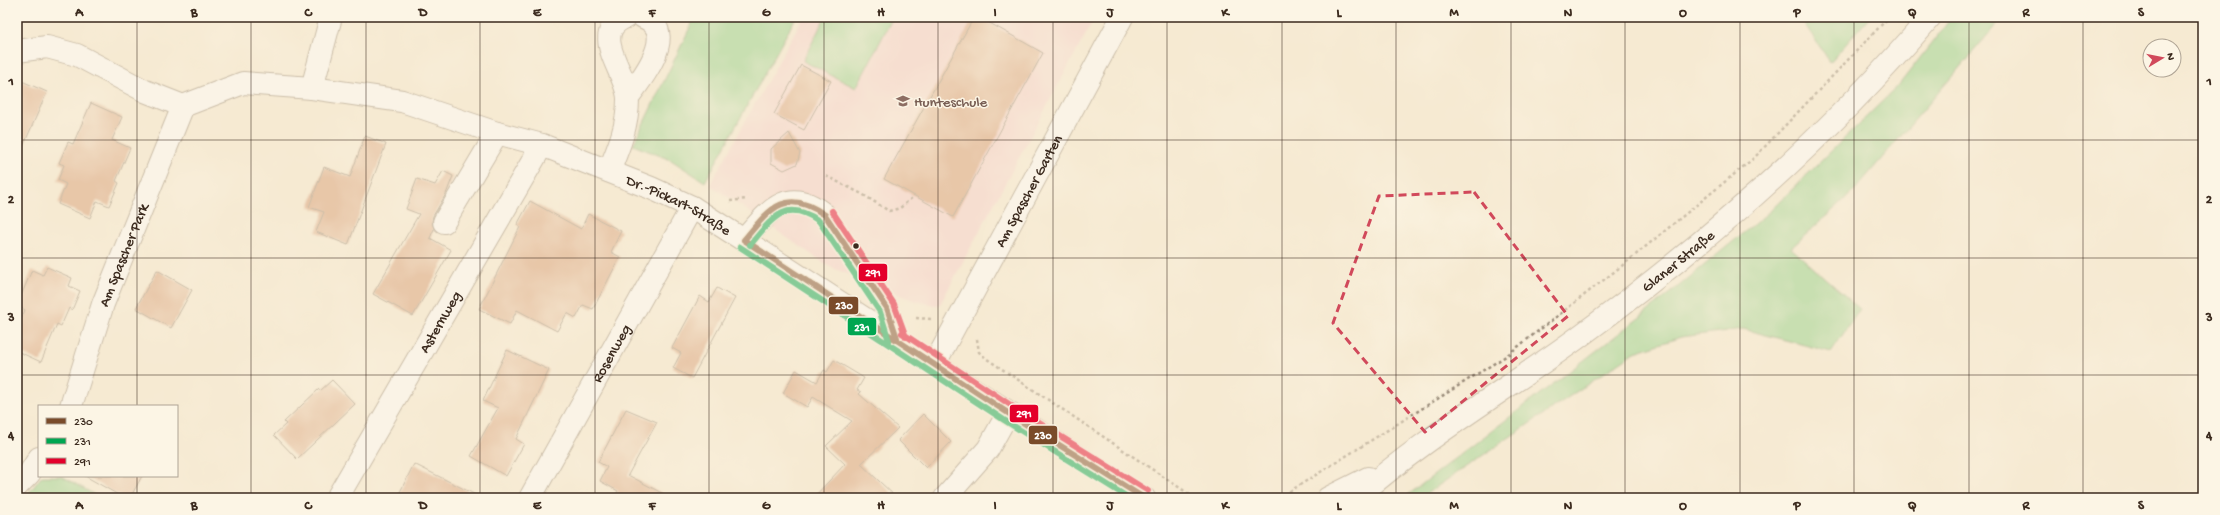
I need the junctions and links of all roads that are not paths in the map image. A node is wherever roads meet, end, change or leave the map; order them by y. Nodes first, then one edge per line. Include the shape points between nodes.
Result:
1 (331, 17) edge
2 (626, 17) edge
3 (643, 17) edge
4 (1122, 17) edge
5 (1930, 17) edge
6 (17, 51) edge
7 (312, 88) junction
8 (628, 97) junction
9 (183, 106) junction
10 (497, 133) junction
11 (542, 145) junction
12 (609, 171) junction
13 (692, 207) junction
14 (444, 222) dead end
15 (744, 240) junction
16 (898, 340) junction
17 (935, 364) junction
18 (71, 405) edge
19 (1008, 413) junction
20 (38, 460) edge
21 (1393, 466) junction
22 (17, 486) edge
23 (1137, 496) edge
24 (337, 498) edge
25 (530, 498) edge
26 (946, 498) edge
27 (1328, 498) edge
28 (1356, 498) edge

1 - 7 street
2 - 8 street via 618,20 611,29 609,40 613,60
3 - 8 street via 656,27 657,53
4 - 17 street, Am Spascher Garten
5 - 21 street, Glaner Straße via 1833,121 1764,189 1705,239 1576,339
6 - 9 street via 47,47 77,55 145,91
7 - 9 street via 243,84
7 - 10 street, Dr.-Pickart-Straße via 402,101
8 - 12 street via 623,136
9 - 18 street, Am Spascher Park via 103,304
10 - 11 street, Dr.-Pickart-Straße
10 - 14 street
11 - 12 street, Dr.-Pickart-Straße
11 - 24 street, Asternweg
12 - 13 street, Dr.-Pickart-Straße
13 - 15 street, Dr.-Pickart-Straße
13 - 25 street, Rosenweg
15 - 16 street, Dr.-Pickart-Straße
15 - 16 street via 777,206 791,201 802,201 814,206 825,215 887,308
16 - 17 street, Dr.-Pickart-Straße
17 - 19 street, Dr.-Pickart-Straße
19 - 23 street, Dr.-Pickart-Straße
19 - 26 street via 988,449
20 - 22 street
21 - 27 street, Glaner Straße
21 - 28 street, Glaner Straße

